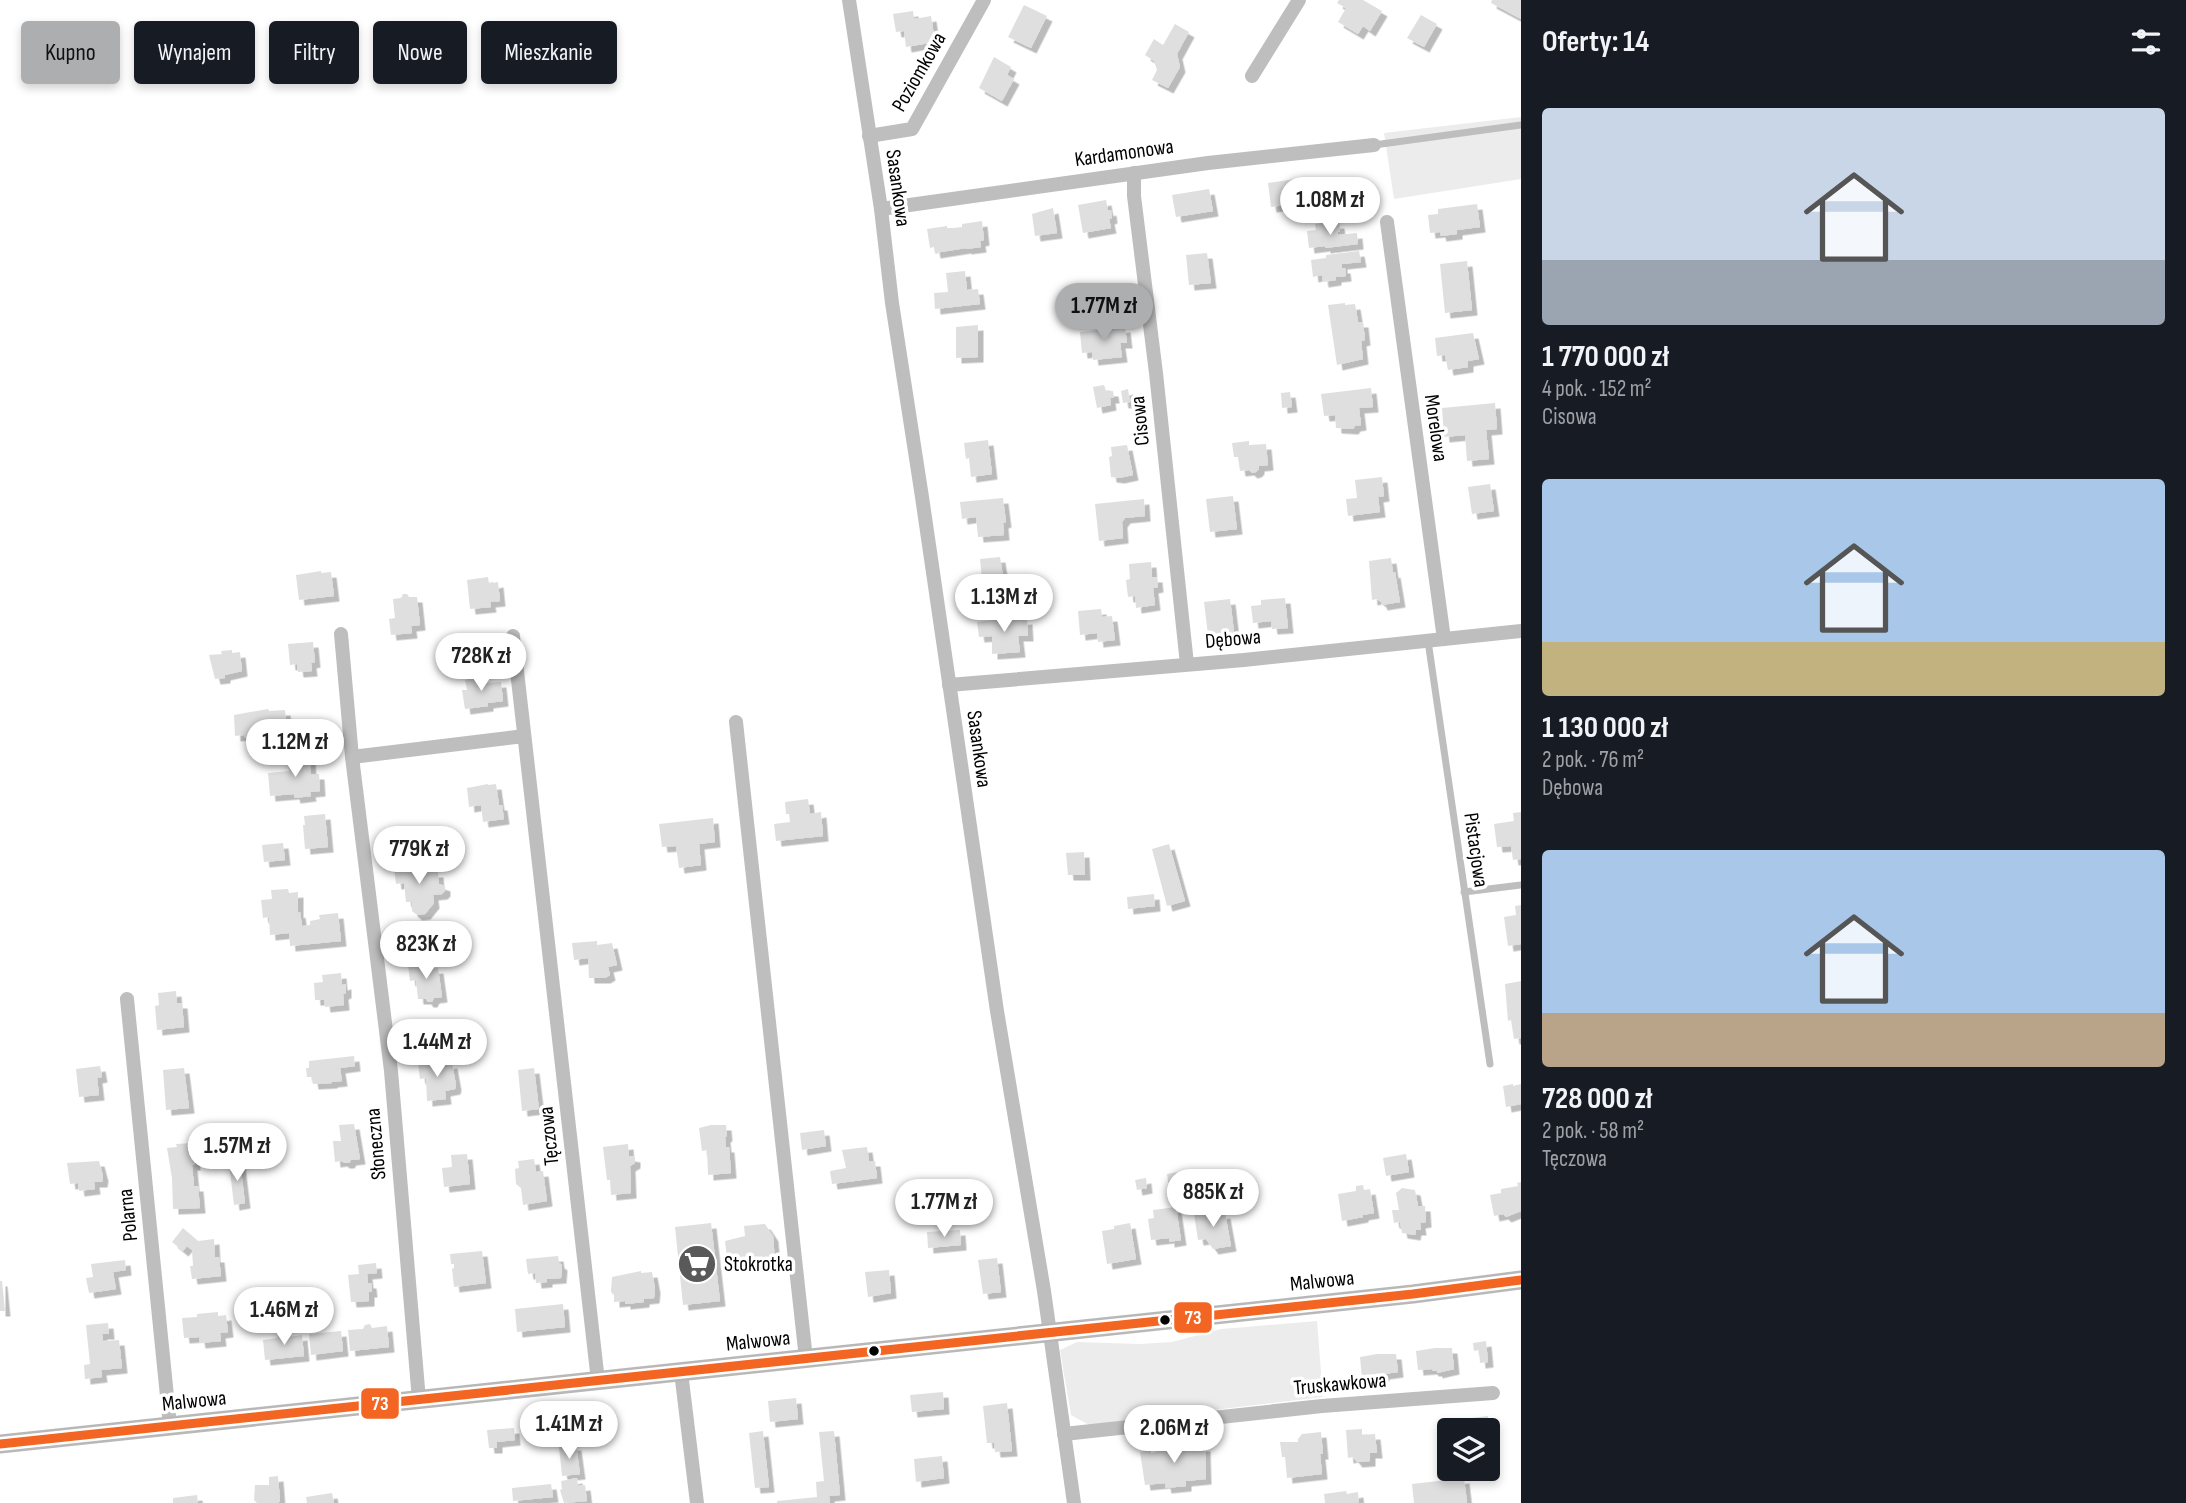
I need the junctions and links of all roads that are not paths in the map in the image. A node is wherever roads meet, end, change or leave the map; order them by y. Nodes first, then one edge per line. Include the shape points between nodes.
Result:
1 (849, 0) edge
2 (984, 0) edge
3 (1299, 0) edge
4 (1252, 76) dead end
5 (1521, 125) edge
6 (869, 136) junction
7 (1374, 145) joint
8 (1133, 173) junction
9 (881, 209) junction
10 (1387, 222) dead end
11 (1521, 631) edge
12 (341, 634) dead end
13 (513, 636) dead end
14 (1444, 639) junction
15 (1428, 640) junction
16 (1186, 664) junction
17 (949, 684) junction
18 (736, 722) dead end
19 (524, 736) junction
20 (352, 757) junction
21 (1521, 884) edge
22 (1464, 892) junction
23 (127, 999) dead end
24 (1490, 1064) dead end
25 (1521, 1280) edge
26 (1049, 1332) junction
27 (806, 1359) junction
28 (681, 1372) junction
29 (598, 1381) junction
30 (1493, 1393) dead end
31 (419, 1400) junction
32 (170, 1426) junction
33 (1065, 1434) junction
34 (0, 1444) edge
35 (697, 1503) edge
36 (1074, 1503) edge

1 - 6 street, Sasankowa
2 - 6 street, Poziomkowa via 912,129
3 - 4 street
5 - 7 lane
6 - 9 street, Sasankowa
7 - 8 street, Kardamonowa
8 - 9 street, Kardamonowa
8 - 16 street, Cisowa
9 - 17 street, Sasankowa
10 - 14 street, Morelowa
11 - 14 street, Dębowa
12 - 20 street, Słoneczna
13 - 19 street, Tęczowa
14 - 15 street, Dębowa
15 - 16 street, Dębowa
15 - 22 lane, Pistacjowa
16 - 17 street, Dębowa
17 - 26 street, Sasankowa
18 - 27 street
19 - 20 street
19 - 29 street, Tęczowa
20 - 31 street, Słoneczna via 391,1071
21 - 22 lane
22 - 24 lane, Pistacjowa
23 - 32 street, Polarna
25 - 26 street, Malwowa
26 - 27 street, Malwowa
26 - 33 street, Sasankowa
27 - 28 street, Malwowa
28 - 29 street, Malwowa
28 - 35 street
29 - 31 street, Malwowa
30 - 33 street, Truskawkowa
31 - 32 street, Malwowa
32 - 34 street, Malwowa
33 - 36 street, Sasankowa

